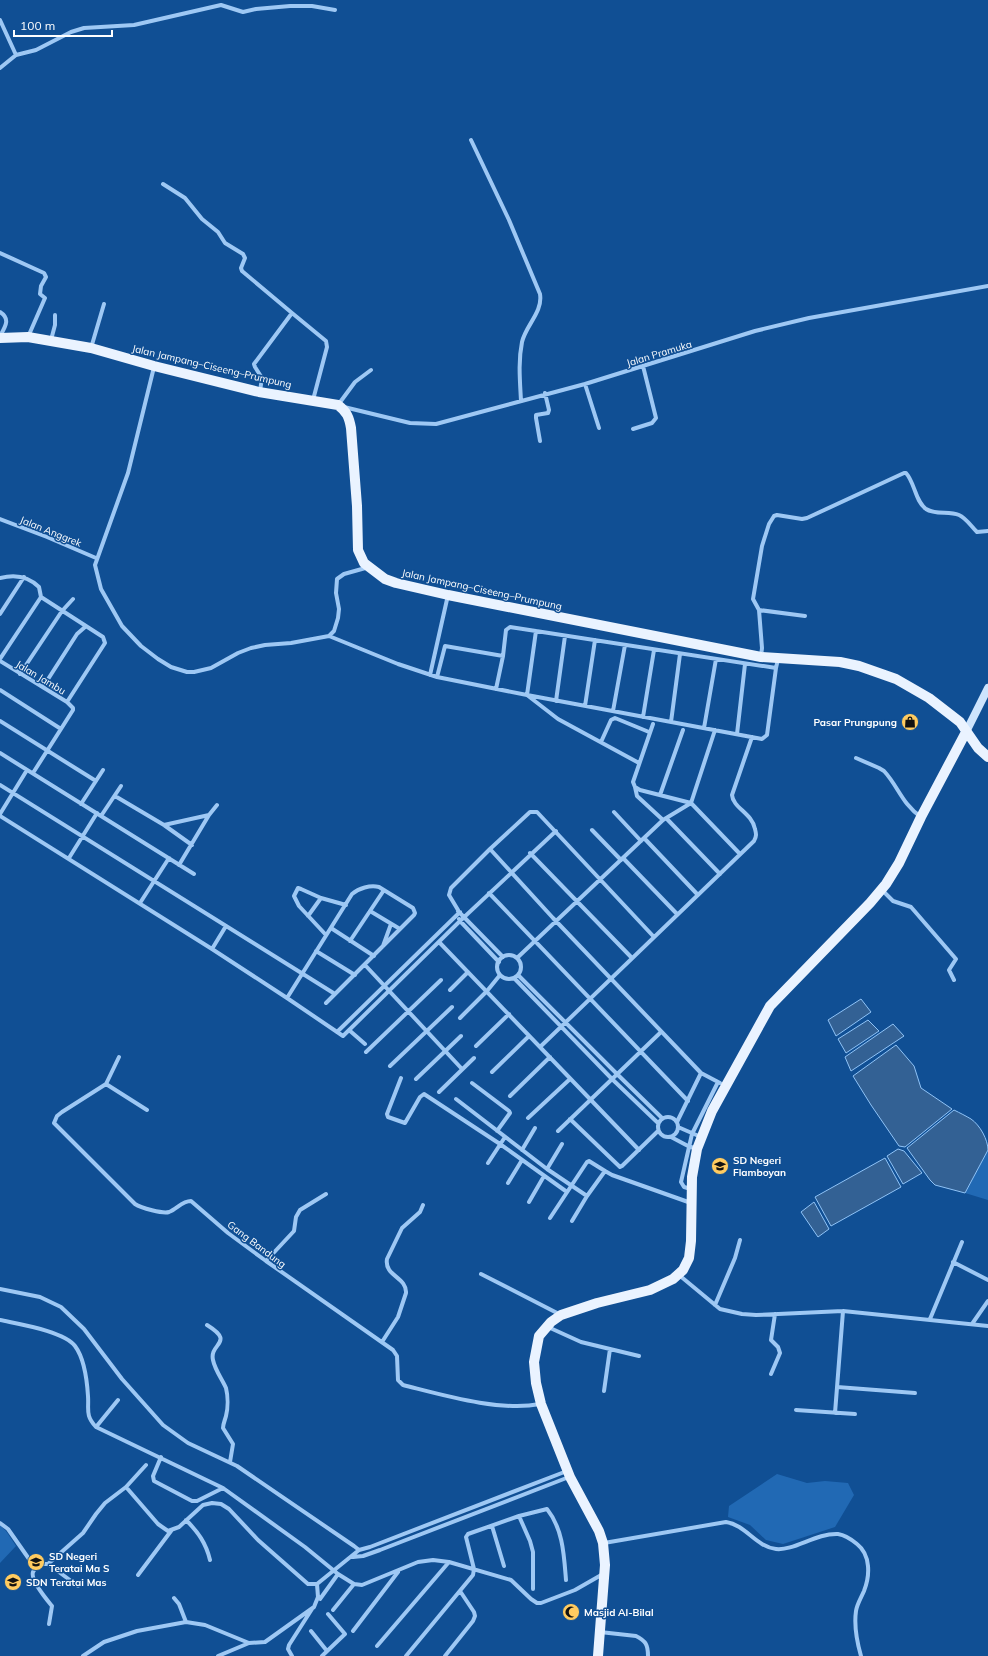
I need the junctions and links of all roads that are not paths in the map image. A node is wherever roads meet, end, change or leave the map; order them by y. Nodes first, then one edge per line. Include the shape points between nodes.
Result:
1 (335, 10) dead end
2 (0, 20) edge
3 (16, 55) junction
4 (0, 68) edge
5 (471, 140) dead end
6 (163, 184) dead end
7 (0, 253) edge
8 (988, 286) edge
9 (104, 304) dead end
10 (0, 312) edge
11 (292, 313) junction
12 (55, 315) dead end
13 (0, 337) edge
14 (28, 337) junction
15 (51, 342) junction
16 (91, 348) junction
17 (154, 366) junction
18 (643, 366) junction
19 (371, 370) dead end
20 (585, 384) junction
21 (260, 392) junction
22 (546, 393) junction
23 (313, 401) junction
24 (521, 401) junction
25 (338, 406) junction
26 (599, 428) dead end
27 (633, 429) dead end
28 (540, 441) dead end
29 (0, 519) edge
30 (988, 531) edge
31 (96, 558) junction
32 (369, 567) junction
33 (24, 577) junction
34 (0, 578) edge
35 (448, 595) junction
36 (41, 597) junction
37 (72, 599) dead end
38 (759, 610) junction
39 (62, 611) junction
40 (0, 614) edge
41 (805, 616) dead end
42 (85, 627) junction
43 (536, 631) junction
44 (329, 636) junction
45 (565, 636) junction
46 (594, 640) junction
47 (624, 645) junction
48 (654, 650) junction
49 (680, 654) junction
50 (503, 656) junction
51 (761, 656) junction
52 (716, 659) junction
53 (0, 660) edge
54 (777, 663) junction
55 (745, 664) junction
56 (20, 674) junction
57 (430, 675) junction
58 (437, 676) junction
59 (43, 687) junction
60 (988, 688) edge
61 (496, 689) junction
62 (0, 690) edge
63 (527, 695) junction
64 (556, 701) junction
65 (67, 702) junction
66 (585, 706) junction
67 (613, 711) junction
68 (643, 717) junction
69 (0, 721) edge
70 (670, 722) junction
71 (653, 724) dead end
72 (704, 728) junction
73 (61, 729) junction
74 (683, 730) dead end
75 (715, 730) junction
76 (649, 732) junction
77 (966, 732) junction
78 (737, 734) junction
79 (752, 737) junction
80 (601, 742) junction
81 (47, 750) junction
82 (0, 753) edge
83 (988, 757) edge
84 (856, 758) dead end
85 (639, 763) junction
86 (27, 770) junction
87 (103, 770) dead end
88 (33, 773) junction
89 (96, 781) junction
90 (0, 784) edge
91 (121, 786) dead end
92 (635, 787) junction
93 (13, 793) junction
94 (660, 795) junction
95 (115, 796) junction
96 (691, 803) junction
97 (82, 804) junction
98 (217, 805) dead end
99 (614, 812) dead end
100 (0, 815) edge
101 (99, 815) junction
102 (209, 815) junction
103 (921, 817) junction
104 (665, 819) junction
105 (164, 825) junction
106 (592, 830) dead end
107 (556, 831) junction
108 (83, 836) junction
109 (643, 839) junction
110 (192, 845) junction
111 (490, 849) junction
112 (530, 853) junction
113 (740, 854) junction
114 (68, 858) junction
115 (168, 858) junction
116 (622, 859) junction
117 (179, 865) junction
118 (510, 872) junction
119 (194, 874) dead end
120 (720, 874) junction
121 (600, 880) junction
122 (154, 881) junction
123 (882, 889) junction
124 (384, 890) junction
125 (489, 893) junction
126 (698, 895) junction
127 (321, 898) junction
128 (577, 902) junction
129 (140, 903) junction
130 (346, 905) junction
131 (370, 911) junction
132 (458, 913) junction
133 (677, 914) junction
134 (308, 916) junction
135 (464, 917) junction
136 (460, 921) junction
137 (556, 922) junction
138 (391, 924) junction
139 (226, 926) junction
140 (331, 928) junction
141 (400, 929) junction
142 (326, 935) junction
143 (654, 937) junction
144 (350, 941) junction
145 (439, 942) junction
146 (536, 942) junction
147 (212, 949) junction
148 (381, 949) junction
149 (316, 952) junction
150 (374, 956) junction
151 (503, 957) junction
152 (517, 958) junction
153 (632, 958) junction
154 (499, 962) junction
155 (365, 965) junction
156 (468, 972) junction
157 (302, 974) junction
158 (355, 975) junction
159 (500, 975) junction
160 (518, 975) junction
161 (514, 978) junction
162 (610, 979) junction
163 (441, 980) dead end
164 (954, 980) dead end
165 (384, 986) junction
166 (450, 990) dead end
167 (389, 991) junction
168 (487, 991) junction
169 (335, 994) junction
170 (287, 998) junction
171 (590, 998) junction
172 (326, 1003) dead end
173 (452, 1007) dead end
174 (408, 1012) junction
175 (509, 1014) junction
176 (460, 1018) dead end
177 (565, 1022) junction
178 (561, 1026) junction
179 (349, 1030) junction
180 (426, 1031) junction
181 (337, 1032) junction
182 (661, 1032) junction
183 (461, 1036) dead end
184 (529, 1036) junction
185 (365, 1044) dead end
186 (476, 1046) dead end
187 (540, 1047) junction
188 (445, 1051) junction
189 (641, 1051) junction
190 (366, 1052) dead end
191 (119, 1057) dead end
192 (550, 1057) junction
193 (474, 1058) dead end
194 (390, 1066) dead end
195 (462, 1069) junction
196 (492, 1072) dead end
197 (701, 1073) junction
198 (617, 1074) junction
199 (402, 1078) dead end
200 (570, 1078) junction
201 (416, 1079) dead end
202 (612, 1079) junction
203 (472, 1083) dead end
204 (106, 1084) junction
205 (722, 1084) junction
206 (439, 1092) dead end
207 (510, 1096) dead end
208 (456, 1099) dead end
209 (591, 1100) junction
210 (688, 1101) junction
211 (147, 1110) dead end
212 (528, 1118) dead end
213 (662, 1118) junction
214 (570, 1119) junction
215 (677, 1122) junction
216 (658, 1123) junction
217 (678, 1127) junction
218 (535, 1128) dead end
219 (658, 1130) junction
220 (498, 1131) junction
221 (558, 1131) dead end
222 (697, 1136) junction
223 (505, 1137) junction
224 (671, 1137) junction
225 (500, 1144) junction
226 (562, 1144) dead end
227 (693, 1148) junction
228 (522, 1150) junction
229 (639, 1150) junction
230 (522, 1160) junction
231 (488, 1163) dead end
232 (547, 1169) junction
233 (605, 1171) junction
234 (544, 1176) junction
235 (508, 1183) dead end
236 (570, 1186) junction
237 (567, 1192) junction
238 (326, 1194) dead end
239 (587, 1196) junction
240 (529, 1202) dead end
241 (692, 1203) junction
242 (423, 1205) dead end
243 (550, 1218) dead end
244 (572, 1221) dead end
245 (740, 1240) dead end
246 (962, 1242) dead end
247 (266, 1261) junction
248 (953, 1262) junction
249 (481, 1274) dead end
250 (679, 1275) junction
251 (988, 1280) edge
252 (0, 1289) edge
253 (988, 1301) edge
254 (715, 1305) junction
255 (843, 1311) junction
256 (775, 1314) junction
257 (561, 1315) junction
258 (930, 1319) junction
259 (0, 1320) edge
260 (972, 1324) junction
261 (206, 1325) dead end
262 (547, 1326) junction
263 (988, 1326) edge
264 (382, 1342) junction
265 (610, 1349) junction
266 (639, 1356) dead end
267 (771, 1374) dead end
268 (837, 1387) junction
269 (604, 1391) dead end
270 (914, 1393) dead end
271 (118, 1400) dead end
272 (541, 1404) junction
273 (796, 1410) dead end
274 (835, 1413) junction
275 (855, 1414) dead end
276 (96, 1427) junction
277 (161, 1457) junction
278 (230, 1462) junction
279 (146, 1465) dead end
280 (568, 1474) junction
281 (126, 1487) junction
282 (223, 1488) junction
283 (519, 1516) junction
284 (186, 1520) junction
285 (0, 1523) edge
286 (492, 1526) junction
287 (172, 1530) junction
288 (603, 1543) junction
289 (359, 1550) junction
290 (352, 1556) junction
291 (210, 1560) dead end
292 (449, 1562) junction
293 (36, 1564) junction
294 (48, 1564) junction
295 (504, 1566) dead end
296 (474, 1569) junction
297 (334, 1571) junction
298 (398, 1572) junction
299 (605, 1572) junction
300 (338, 1574) junction
301 (138, 1575) dead end
302 (566, 1580) dead end
303 (317, 1584) junction
304 (354, 1584) junction
305 (78, 1586) dead end
306 (533, 1589) dead end
307 (460, 1591) junction
308 (174, 1598) dead end
309 (320, 1599) dead end
310 (314, 1607) junction
311 (333, 1610) dead end
312 (328, 1614) dead end
313 (186, 1622) junction
314 (49, 1624) dead end
315 (311, 1631) dead end
316 (353, 1631) dead end
317 (600, 1632) junction
318 (249, 1643) junction
319 (377, 1646) dead end
320 (327, 1651) junction
321 (83, 1656) edge
322 (218, 1656) edge
323 (292, 1656) edge
324 (322, 1656) edge
325 (406, 1656) edge
326 (444, 1656) edge
327 (598, 1656) edge
328 (648, 1656) edge
329 (861, 1656) edge

1 - 3 street via 290,6 243,12 221,5 134,24 84,28 36,50
2 - 3 street
3 - 4 street
5 - 24 street via 509,220 541,299 526,329 521,348
6 - 11 street via 185,198 226,243 243,254 245,258 242,271
7 - 14 street via 46,276 40,294 45,298
8 - 18 street, Jalan Pramuka via 809,318 756,331
9 - 16 street
10 - 13 street via 7,321
11 - 21 street via 254,364 262,378
11 - 23 street via 326,341 327,347
12 - 15 street
13 - 14 main road, Jalan Jampang–Ciseeng–Prumpung
14 - 15 main road, Jalan Jampang–Ciseeng–Prumpung
15 - 16 main road, Jalan Jampang–Ciseeng–Prumpung
16 - 17 main road, Jalan Jampang–Ciseeng–Prumpung
17 - 21 main road, Jalan Jampang–Ciseeng–Prumpung
17 - 31 street via 128,473
18 - 20 street, Jalan Pramuka
18 - 27 street via 656,418 652,423
19 - 25 street via 355,382
20 - 22 street, Jalan Pramuka
20 - 26 street
21 - 23 main road, Jalan Jampang–Ciseeng–Prumpung
22 - 24 street, Jalan Pramuka
22 - 28 street via 548,413 536,415
23 - 25 main road, Jalan Jampang–Ciseeng–Prumpung
24 - 25 street, Jalan Pramuka via 436,424 410,423
25 - 32 main road, Jalan Jampang–Ciseeng–Prumpung via 346,412 350,422 358,506 358,550 364,563
29 - 31 street, Jalan Anggrek
30 - 38 street via 977,532 958,514 926,509 910,477 904,473 807,518 774,516 762,546 753,599
31 - 44 street via 101,589 116,618 141,646 171,667 194,672 211,668 251,648
32 - 35 main road, Jalan Jampang–Ciseeng–Prumpung via 385,579
32 - 44 street via 339,577 336,593 338,618 334,631
33 - 34 street
33 - 36 street via 39,587
33 - 40 street
35 - 51 main road, Jalan Jampang–Ciseeng–Prumpung
35 - 57 street
36 - 39 street
36 - 53 street
37 - 39 street
38 - 41 street
38 - 51 street
39 - 42 street
39 - 56 street
42 - 59 street via 77,634
42 - 65 street via 103,637 105,643
43 - 45 street
43 - 50 street via 508,628
43 - 63 street
44 - 57 street
45 - 46 street
45 - 64 street
46 - 47 street
46 - 66 street
47 - 48 street
47 - 67 street
48 - 49 street
48 - 68 street
49 - 52 street
49 - 70 street
50 - 58 street via 445,646
50 - 61 street
51 - 54 main road, Jalan Jampang–Ciseeng–Prumpung
52 - 55 street
52 - 72 street
53 - 56 street, Jalan Jambu
54 - 55 street
54 - 77 main road, Jalan Jampang–Ciseeng–Prumpung via 840,662 896,679 929,698 960,722
54 - 79 street via 767,735 762,739
55 - 78 street
56 - 59 street, Jalan Jambu
57 - 58 street
58 - 61 street
59 - 65 street, Jalan Jambu
60 - 77 main road
61 - 63 street
62 - 73 street
63 - 64 street
63 - 80 street via 558,719
64 - 66 street
65 - 73 street, Jalan Jambu via 73,710
66 - 67 street
67 - 68 street
68 - 70 street
69 - 81 street
70 - 72 street
71 - 76 street
72 - 75 street
73 - 81 street
74 - 94 street
75 - 78 street
75 - 96 street
76 - 80 street via 615,718 611,720
76 - 85 street
77 - 83 main road, Jalan Jampang–Ciseeng–Prumpung
77 - 103 main road
78 - 79 street
79 - 113 street via 732,795 734,801 752,819 756,834 754,841
80 - 85 street
81 - 88 street
81 - 89 street
82 - 86 street
84 - 103 street via 884,771 904,801
85 - 92 street via 633,782
86 - 88 street
86 - 93 street
87 - 89 street
88 - 97 street
89 - 97 street
90 - 93 street
91 - 95 street
92 - 94 street
92 - 104 street via 637,796
93 - 100 street
93 - 108 street
94 - 96 street
95 - 101 street
95 - 105 street
96 - 104 street
96 - 113 street
97 - 101 street
98 - 102 street
99 - 109 street
100 - 114 street
101 - 108 street
101 - 115 street
102 - 105 street
102 - 110 street
103 - 123 main road via 899,863
104 - 109 street
104 - 120 street
105 - 110 street
106 - 116 street
107 - 111 street via 537,812 530,812
107 - 112 street
107 - 121 street
108 - 114 street
108 - 122 street
109 - 116 street
109 - 126 street
110 - 117 street
111 - 118 street
111 - 132 street via 451,888 449,895
112 - 118 street
112 - 128 street
113 - 120 street
114 - 129 street
115 - 117 street
115 - 122 street
116 - 121 street
116 - 133 street
117 - 119 street
118 - 125 street
118 - 137 street
120 - 126 street
121 - 128 street
121 - 143 street
122 - 129 street
122 - 139 street
123 - 164 street via 893,900 908,904 956,959 949,970
123 - 205 main road via 770,1006
124 - 130 street via 374,886 356,891
124 - 131 street
124 - 141 street via 415,910 414,915
125 - 135 street
125 - 146 street
126 - 133 street
127 - 130 street
127 - 134 street
127 - 134 street via 298,888 296,890 294,896
128 - 137 street
128 - 153 street
129 - 147 street
130 - 140 street
131 - 138 street
131 - 144 street
132 - 135 street
132 - 136 street
132 - 165 street
133 - 143 street
134 - 142 street
135 - 136 street
135 - 151 street
136 - 145 street
136 - 154 street
137 - 146 street
137 - 162 street
138 - 141 street
138 - 148 street
139 - 147 street
139 - 157 street
140 - 142 street
140 - 144 street
141 - 148 street
142 - 149 street
143 - 153 street
144 - 150 street
145 - 156 street
145 - 167 street
146 - 152 street
146 - 171 street
147 - 170 street
148 - 150 street
149 - 157 street
149 - 158 street
150 - 155 street
151 - 152 street
151 - 154 street
152 - 160 street via 521,966
153 - 162 street
154 - 159 street
155 - 158 street
155 - 165 street
156 - 166 street
156 - 168 street
157 - 169 street
157 - 170 street
158 - 169 street
159 - 161 street via 509,979
159 - 168 street
160 - 161 street
160 - 177 street
161 - 178 street
162 - 171 street
162 - 182 street
163 - 174 street
165 - 167 street
165 - 181 street
167 - 174 street
167 - 179 street
168 - 175 street
168 - 176 street
169 - 172 street
170 - 181 street
171 - 177 street
171 - 189 street
173 - 180 street
174 - 180 street
174 - 190 street
175 - 184 street
175 - 186 street
177 - 178 street
177 - 198 street
178 - 187 street
178 - 202 street
179 - 181 street via 343,1036
179 - 185 street
180 - 188 street
180 - 194 street
182 - 189 street
182 - 197 street
183 - 188 street
184 - 187 street
184 - 196 street
187 - 192 street
188 - 195 street
188 - 201 street
189 - 198 street
189 - 210 street
191 - 204 street
192 - 200 street
192 - 207 street
193 - 195 street
195 - 206 street
197 - 205 street
197 - 210 street
198 - 202 street
198 - 213 street
199 - 225 street via 388,1117 406,1123 420,1096 424,1094
200 - 209 street
200 - 212 street
202 - 209 street
202 - 216 street
203 - 220 street via 510,1112
204 - 211 street
204 - 247 street, Gang Bandung via 62,1112 54,1120 55,1125 138,1206 167,1212 186,1201 191,1201
205 - 222 main road via 712,1111
208 - 220 street
209 - 214 street
209 - 229 street
210 - 215 street
213 - 215 street via 670,1116
213 - 216 street
214 - 221 street
214 - 229 street via 620,1167
215 - 217 street
216 - 219 street
217 - 222 street
217 - 224 street
218 - 228 street
219 - 224 street via 663,1136
219 - 229 street
220 - 223 street
222 - 227 main road
223 - 225 street
223 - 228 street
224 - 227 street
225 - 230 street
225 - 231 street
226 - 232 street
227 - 241 main road
228 - 232 street
230 - 234 street
230 - 235 street
232 - 236 street
233 - 236 street via 589,1161
233 - 239 street
233 - 241 street
234 - 237 street
234 - 240 street
236 - 237 street
236 - 239 street
237 - 243 street
238 - 247 street via 300,1210 294,1231
239 - 244 street
241 - 250 main road via 690,1248 686,1264
242 - 264 street via 420,1212 402,1228 387,1259 389,1271 403,1283 406,1293 398,1317
245 - 254 street
246 - 248 street
247 - 264 street, Gang Bandung
248 - 251 street
248 - 258 street
249 - 257 street
250 - 254 street
250 - 257 main road via 662,1286
252 - 278 street via 40,1297 61,1307 84,1329 122,1379 163,1425 188,1443
253 - 260 street
254 - 256 street via 742,1314
255 - 256 street
255 - 258 street
255 - 268 street
256 - 267 street via 771,1340 780,1353
257 - 262 main road
258 - 260 street
259 - 276 street via 53,1333 74,1344 79,1351 87,1382 88,1418
260 - 263 street
261 - 278 street via 220,1336 213,1360 226,1390 227,1413 223,1428 233,1444
262 - 265 street via 581,1342
262 - 272 main road via 540,1336 534,1362
264 - 272 street, Gang Bandung via 395,1353 398,1380 403,1385 503,1406 526,1407
265 - 266 street
265 - 269 street
268 - 270 street
268 - 274 street
271 - 276 street
272 - 280 main road
273 - 274 street
274 - 275 street
276 - 277 street
277 - 282 street
277 - 282 street via 153,1476 154,1481 192,1501
278 - 289 street
279 - 281 street
280 - 288 main road via 600,1531
280 - 289 street
280 - 290 street via 380,1550 363,1556
281 - 287 street via 162,1527 168,1531
281 - 294 street via 105,1503 83,1532
282 - 297 street
283 - 286 street
283 - 302 street via 548,1510 557,1527 564,1550
283 - 306 street via 533,1552
284 - 287 street
284 - 291 street via 201,1537
284 - 303 street via 203,1505 216,1503 225,1506 258,1540 308,1584
285 - 293 street via 8,1529 29,1559
286 - 295 street
286 - 296 street via 466,1537
287 - 301 street
288 - 299 main road
288 - 329 street via 726,1522 736,1524 768,1547 777,1549 826,1535 846,1536 860,1546 867,1558 868,1576 856,1619
289 - 290 street
290 - 297 street
292 - 296 street
292 - 298 street via 426,1560
292 - 319 street
293 - 294 street
293 - 314 street via 33,1578 52,1606
294 - 305 street
296 - 299 street via 511,1580 530,1599 541,1603 575,1590
296 - 307 street via 473,1575
297 - 300 street
297 - 303 street
298 - 304 street via 362,1585
298 - 316 street
299 - 317 main road
300 - 304 street
300 - 309 street
303 - 310 street via 318,1597
304 - 311 street
307 - 325 street
307 - 326 street via 475,1616
308 - 313 street
310 - 318 street via 265,1642
310 - 323 street via 289,1645 288,1649
312 - 320 street via 345,1634
313 - 318 street via 205,1625
313 - 321 street via 137,1631 104,1642
315 - 320 street
317 - 327 main road
317 - 328 street via 636,1636 647,1645
318 - 322 street
320 - 324 street

